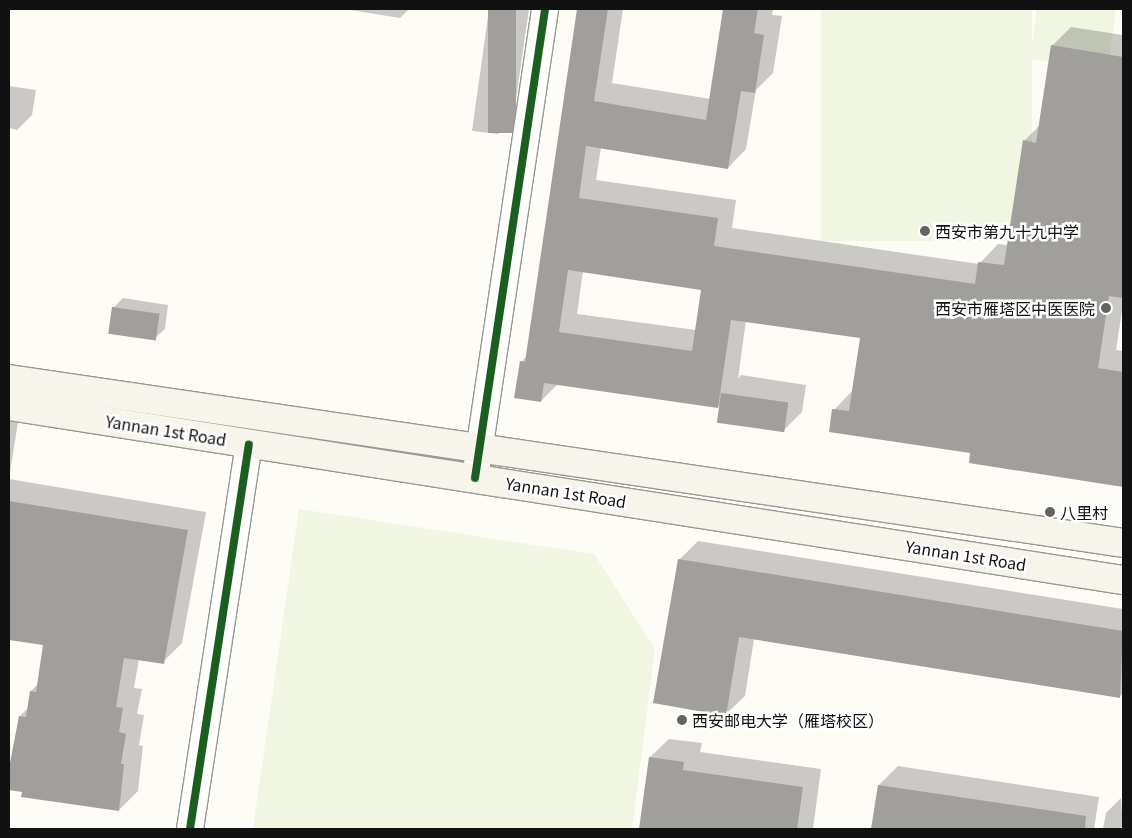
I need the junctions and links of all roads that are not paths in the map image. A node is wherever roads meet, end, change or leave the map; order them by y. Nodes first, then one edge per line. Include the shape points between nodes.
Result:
1 (545, 9) edge
2 (9, 379) edge
3 (9, 406) edge
4 (249, 444) junction
5 (482, 447) junction
6 (475, 478) junction
7 (1123, 543) edge
8 (1123, 580) edge
9 (190, 829) edge

1 - 5 street
2 - 5 main road, Yannan 1st Road
3 - 4 main road, Yannan 1st Road
4 - 6 main road, Yannan 1st Road
4 - 9 street
5 - 6 street
5 - 7 main road, Yannan 1st Road
6 - 8 main road, Yannan 1st Road

